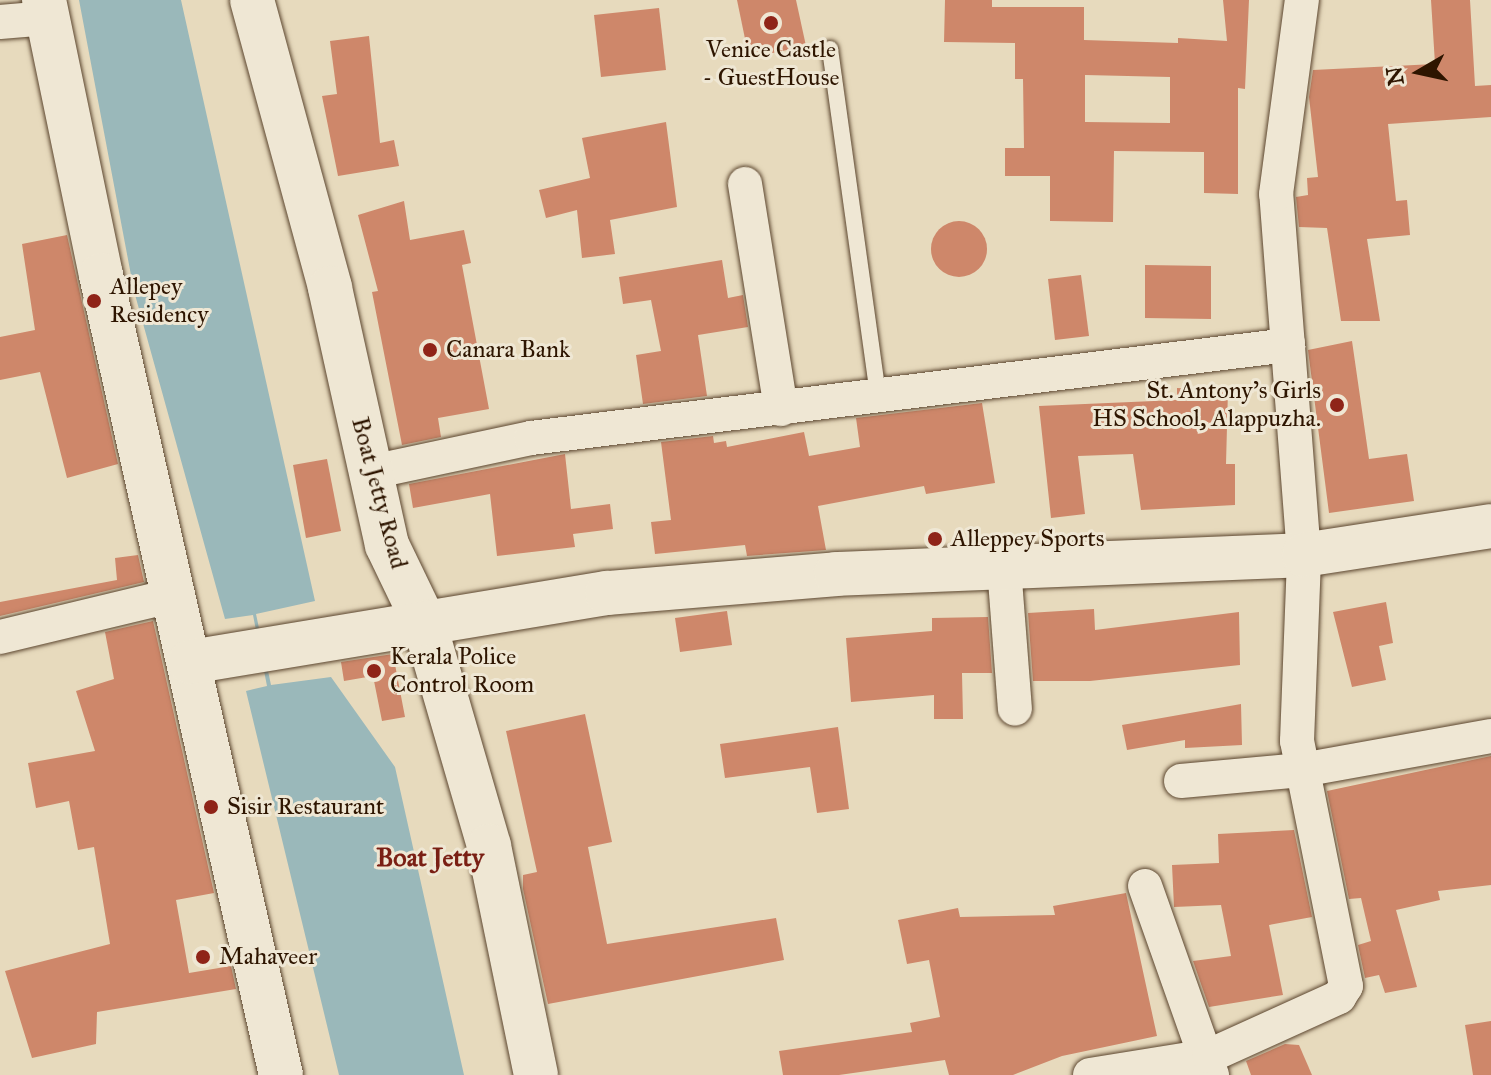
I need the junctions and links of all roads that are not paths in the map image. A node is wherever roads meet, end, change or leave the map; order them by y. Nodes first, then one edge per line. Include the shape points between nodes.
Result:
1 (252, 0) edge
2 (1302, 0) edge
3 (46, 9) edge
4 (0, 22) edge
5 (830, 49) dead end
6 (745, 184) dead end
7 (1288, 345) junction
8 (878, 397) junction
9 (781, 409) junction
10 (371, 472) junction
11 (1491, 526) edge
12 (1304, 555) junction
13 (1004, 567) junction
14 (175, 595) junction
15 (424, 622) junction
16 (0, 637) edge
17 (190, 662) junction
18 (1015, 709) dead end
19 (1491, 736) edge
20 (1302, 770) junction
21 (1181, 781) dead end
22 (1145, 886) dead end
23 (1210, 1065) edge
24 (281, 1075) edge
25 (536, 1075) edge
26 (1090, 1075) edge

1 - 10 main road, Boat Jetty Road via 330,288
2 - 7 street via 1276,194
3 - 4 street
3 - 14 main road
5 - 8 lane
6 - 9 street
7 - 8 street
7 - 12 street
8 - 9 street
9 - 10 street via 531,438
10 - 15 main road, Boat Jetty Road via 387,545
11 - 12 main road
12 - 13 main road
12 - 20 street via 1297,741
13 - 15 main road via 607,593
13 - 18 street
14 - 16 street
14 - 17 main road
15 - 17 main road
15 - 25 main road, Boat Jetty Road via 489,846
17 - 24 main road
19 - 20 street
20 - 21 street
20 - 23 street via 1346,986 1339,997
22 - 23 street
23 - 26 street

